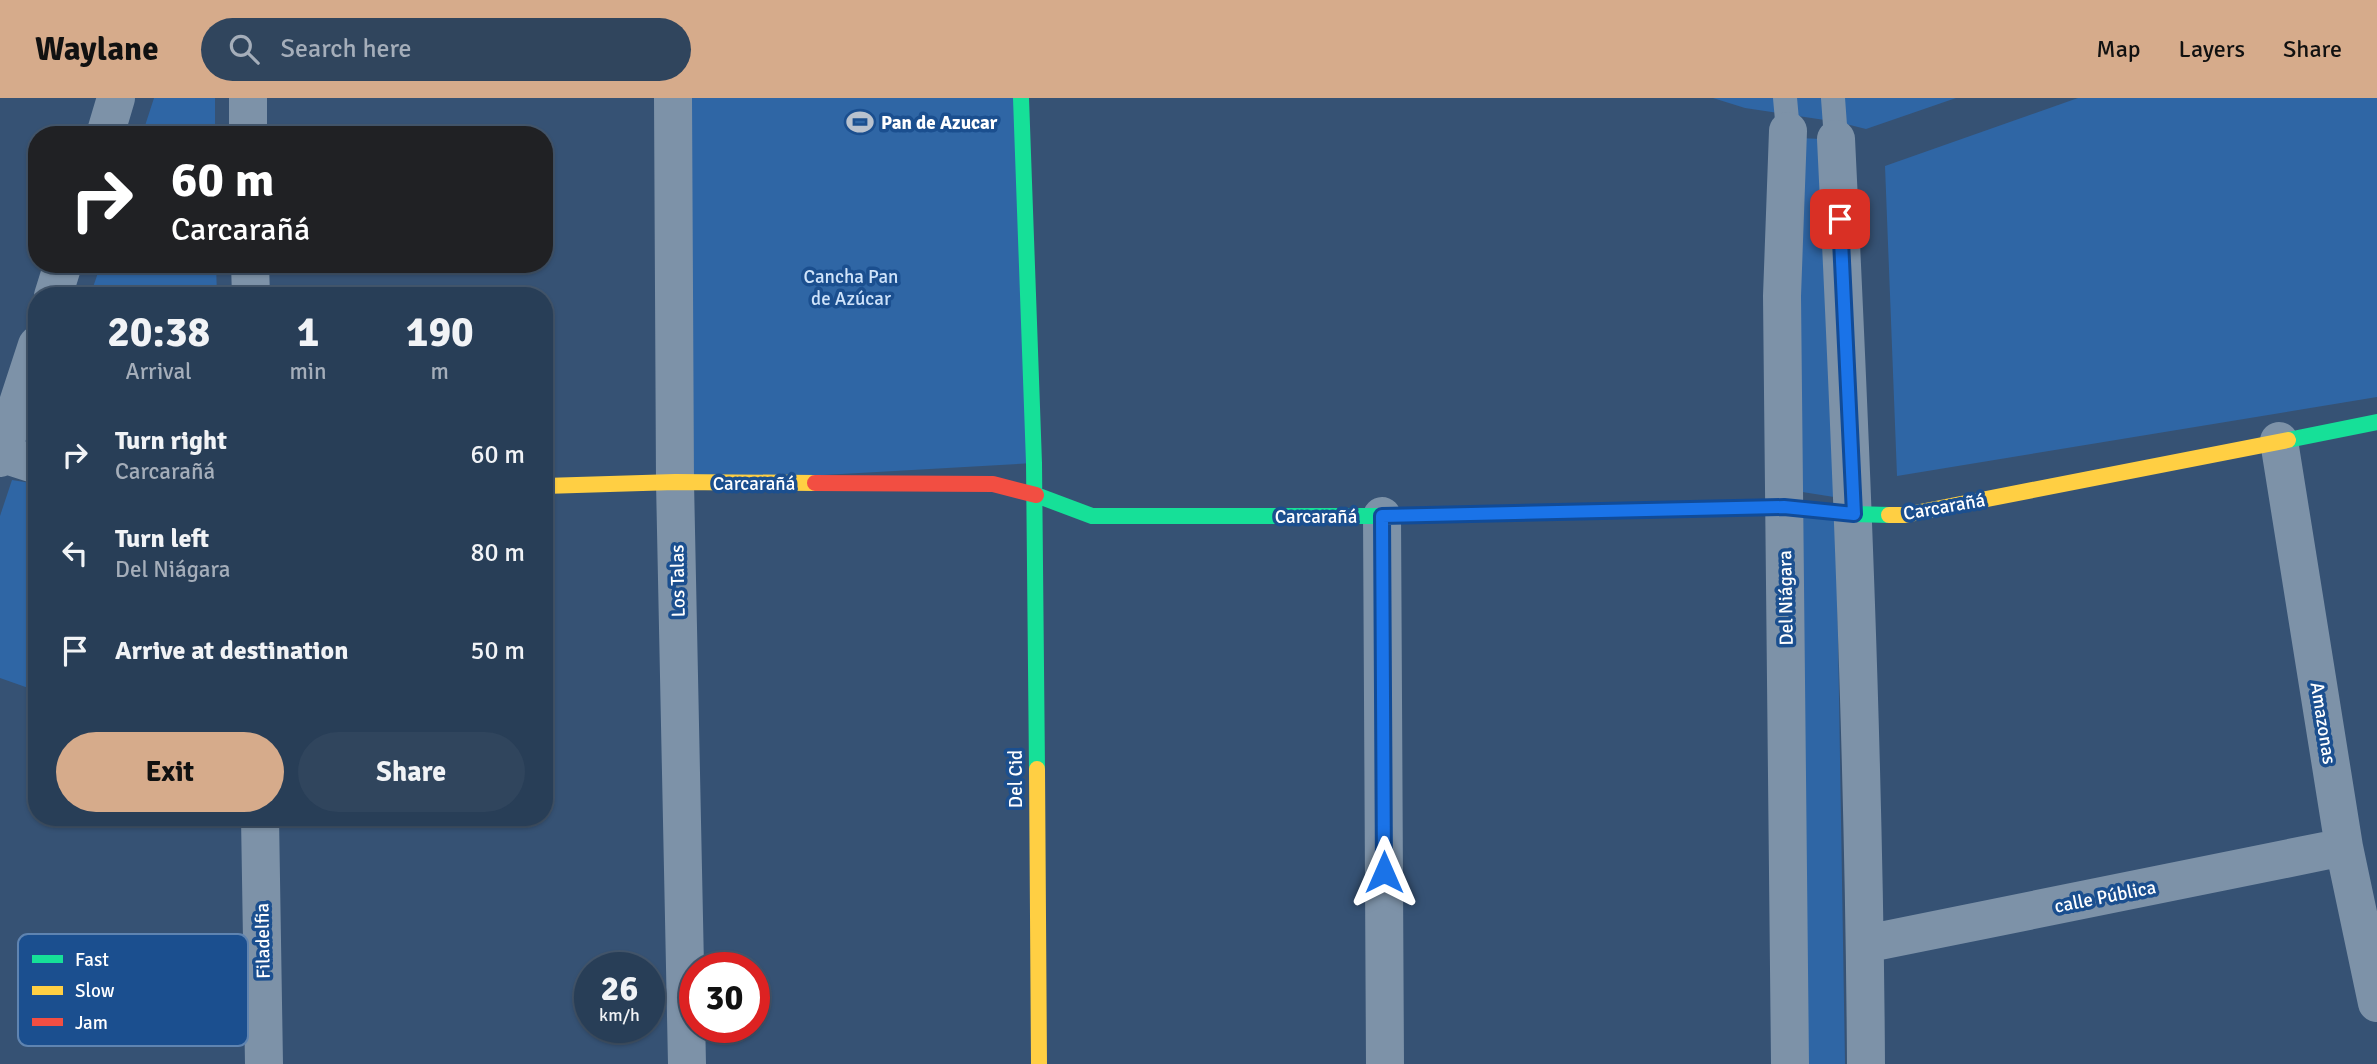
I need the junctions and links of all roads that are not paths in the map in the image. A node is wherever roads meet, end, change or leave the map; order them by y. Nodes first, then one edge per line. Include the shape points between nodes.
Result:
1 (116, 98) edge
2 (248, 98) edge
3 (673, 98) edge
4 (1021, 98) edge
5 (1833, 98) edge
6 (1786, 115) edge
7 (108, 126) edge
8 (248, 126) edge
9 (1836, 139) joint
10 (28, 383) edge
11 (2377, 422) edge
12 (2279, 441) junction
13 (10, 458) edge
14 (675, 482) junction
15 (553, 486) edge
16 (1034, 494) junction
17 (1784, 507) junction
18 (1854, 514) junction
19 (1382, 516) junction
20 (260, 826) edge
21 (2344, 847) junction
22 (1865, 944) junction
23 (2377, 1003) edge
24 (264, 1064) edge
25 (687, 1064) edge
26 (1039, 1064) edge
27 (1385, 1064) edge
28 (1790, 1064) edge
29 (1866, 1064) edge

1 - 7 street
2 - 8 street
3 - 14 street, Los Talas
4 - 16 street, Del Cid
5 - 9 lane
6 - 17 street, Del Niágara
9 - 18 street
10 - 13 street
11 - 12 street, Carcarañá
12 - 18 street, Carcarañá via 1905,515
12 - 21 street, Amazonas
14 - 15 street, Carcarañá
14 - 16 street, Carcarañá via 993,484
14 - 25 street, Los Talas
16 - 19 street, Carcarañá via 1093,516
16 - 26 street, Del Cid
17 - 18 street, Carcarañá
17 - 19 street, Carcarañá
17 - 28 street, Del Niágara
18 - 22 street
19 - 27 street
20 - 24 street, Filadelfia
21 - 22 street, calle Pública
21 - 23 street, Amazonas
22 - 29 street

